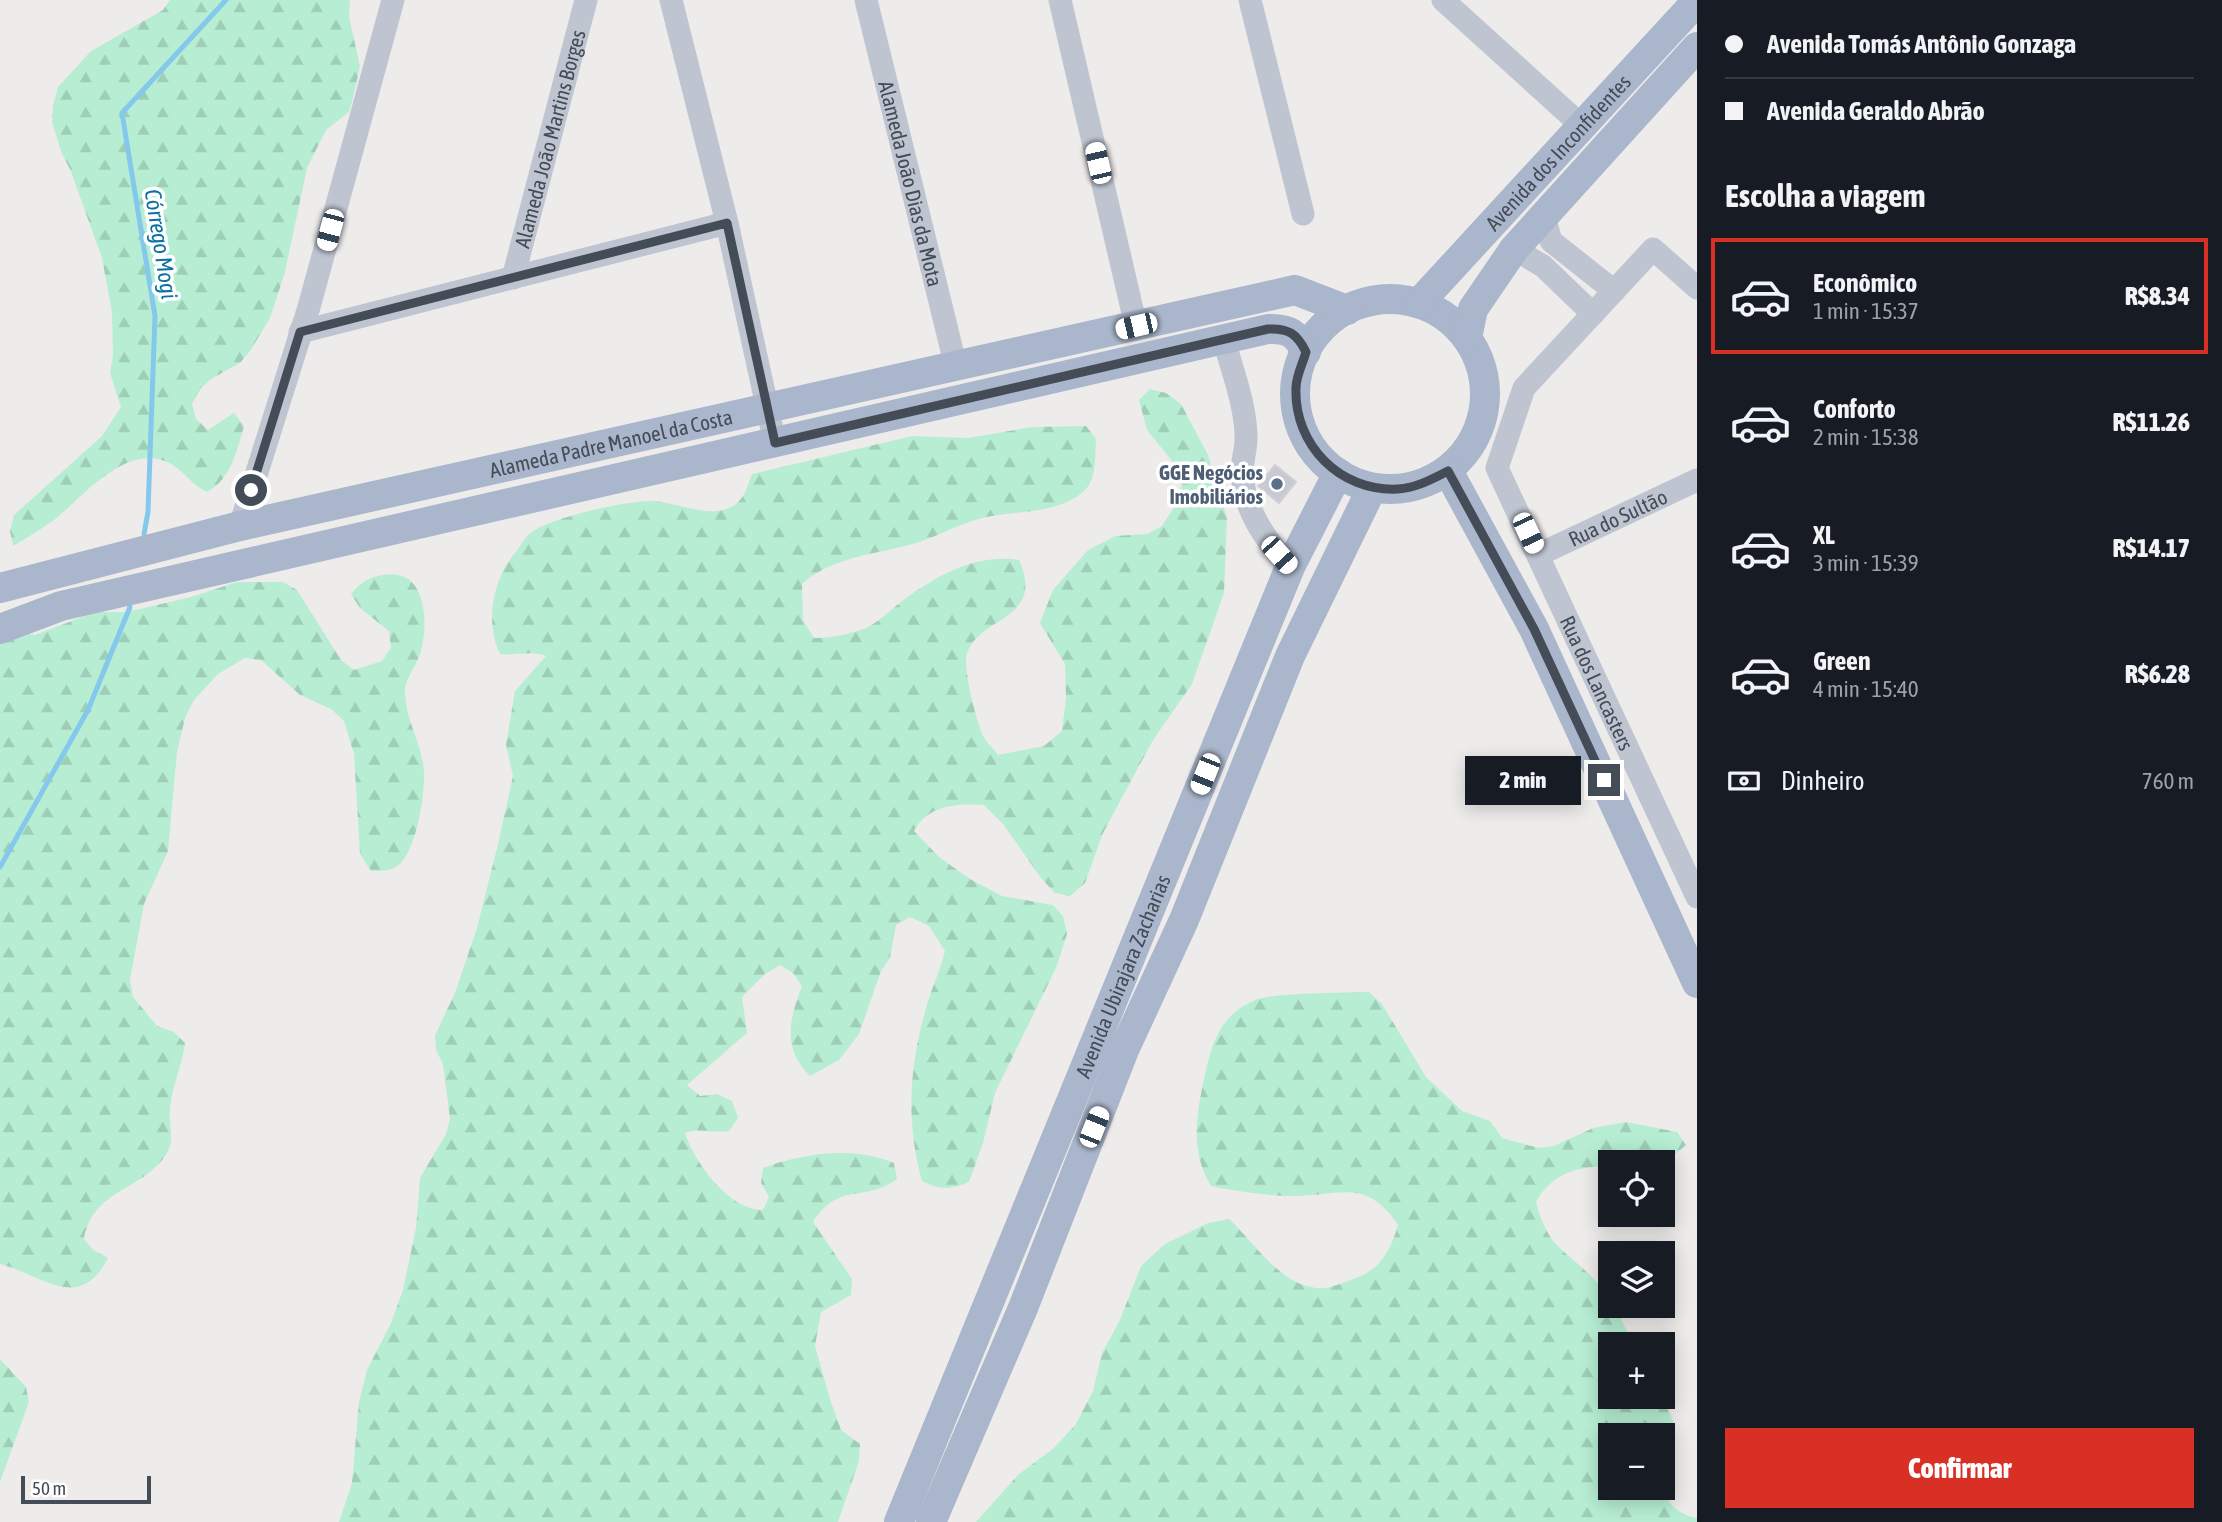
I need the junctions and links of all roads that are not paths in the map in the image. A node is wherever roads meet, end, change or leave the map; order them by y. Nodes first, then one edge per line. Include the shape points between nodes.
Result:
1 (393, 0) edge
2 (586, 0) edge
3 (671, 0) edge
4 (866, 0) edge
5 (1060, 0) edge
6 (1250, 0) edge
7 (1443, 0) edge
8 (1697, 1) edge
9 (1697, 47) edge
10 (1583, 126) junction
11 (1605, 147) junction
12 (1303, 214) dead end
13 (1543, 214) junction
14 (727, 223) junction
15 (1514, 249) junction
16 (513, 278) junction
17 (1697, 288) edge
18 (1614, 291) junction
19 (1419, 303) junction
20 (1347, 310) junction
21 (1593, 314) junction
22 (1136, 326) junction
23 (300, 332) junction
24 (1467, 338) junction
25 (1224, 340) junction
26 (1306, 352) junction
27 (956, 367) junction
28 (769, 409) junction
29 (775, 443) junction
30 (1448, 471) junction
31 (1338, 474) junction
32 (1697, 480) edge
33 (1373, 488) junction
34 (240, 526) junction
35 (1538, 555) junction
36 (1290, 567) junction
37 (0, 588) edge
38 (0, 629) edge
39 (1697, 897) edge
40 (1697, 983) edge
41 (899, 1522) edge
42 (931, 1522) edge

1 - 23 street
2 - 16 street, Alameda João Martins Borges
3 - 14 street
4 - 27 street, Alameda João Dias da Mota
5 - 22 street
6 - 12 street
7 - 10 street
8 - 10 main road, Avenida dos Inconfidentes
9 - 11 main road, Avenida dos Inconfidentes
10 - 11 main road
10 - 19 main road, Avenida dos Inconfidentes
11 - 13 main road, Avenida dos Inconfidentes
13 - 15 main road, Avenida dos Inconfidentes
13 - 18 street via 1551,241
14 - 16 street
14 - 28 street
15 - 21 street via 1543,266
15 - 24 main road, Avenida dos Inconfidentes via 1473,309
16 - 23 street
17 - 18 street via 1653,249
18 - 21 street
19 - 20 main road via 1370,301
19 - 24 main road via 1445,317
20 - 22 main road, Alameda Padre Manoel da Costa via 1295,290
20 - 26 main road via 1328,322
21 - 35 street, Rua dos Lancasters via 1524,388 1497,468
22 - 27 main road, Alameda Padre Manoel da Costa
23 - 34 street
24 - 30 main road via 1480,364 1485,393 1481,423 1468,449
25 - 26 main road, Alameda Padre Manoel da Costa via 1284,328 1298,337
25 - 29 main road, Alameda Padre Manoel da Costa
25 - 36 street via 1244,419 1246,493 1264,536
26 - 31 main road via 1296,385 1297,410 1304,435
27 - 28 main road, Alameda Padre Manoel da Costa
28 - 29 street
28 - 34 main road, Alameda Padre Manoel da Costa
29 - 38 main road, Alameda Padre Manoel da Costa via 61,606
30 - 33 main road via 1425,484
30 - 40 main road via 1534,629
31 - 33 main road
31 - 36 main road, Avenida Ubirajara Zacharias
32 - 35 street, Rua do Sultão
33 - 42 main road, Avenida Ubirajara Zacharias via 1290,656
34 - 37 main road, Alameda Padre Manoel da Costa
35 - 39 street, Rua dos Lancasters
36 - 41 main road, Avenida Ubirajara Zacharias

